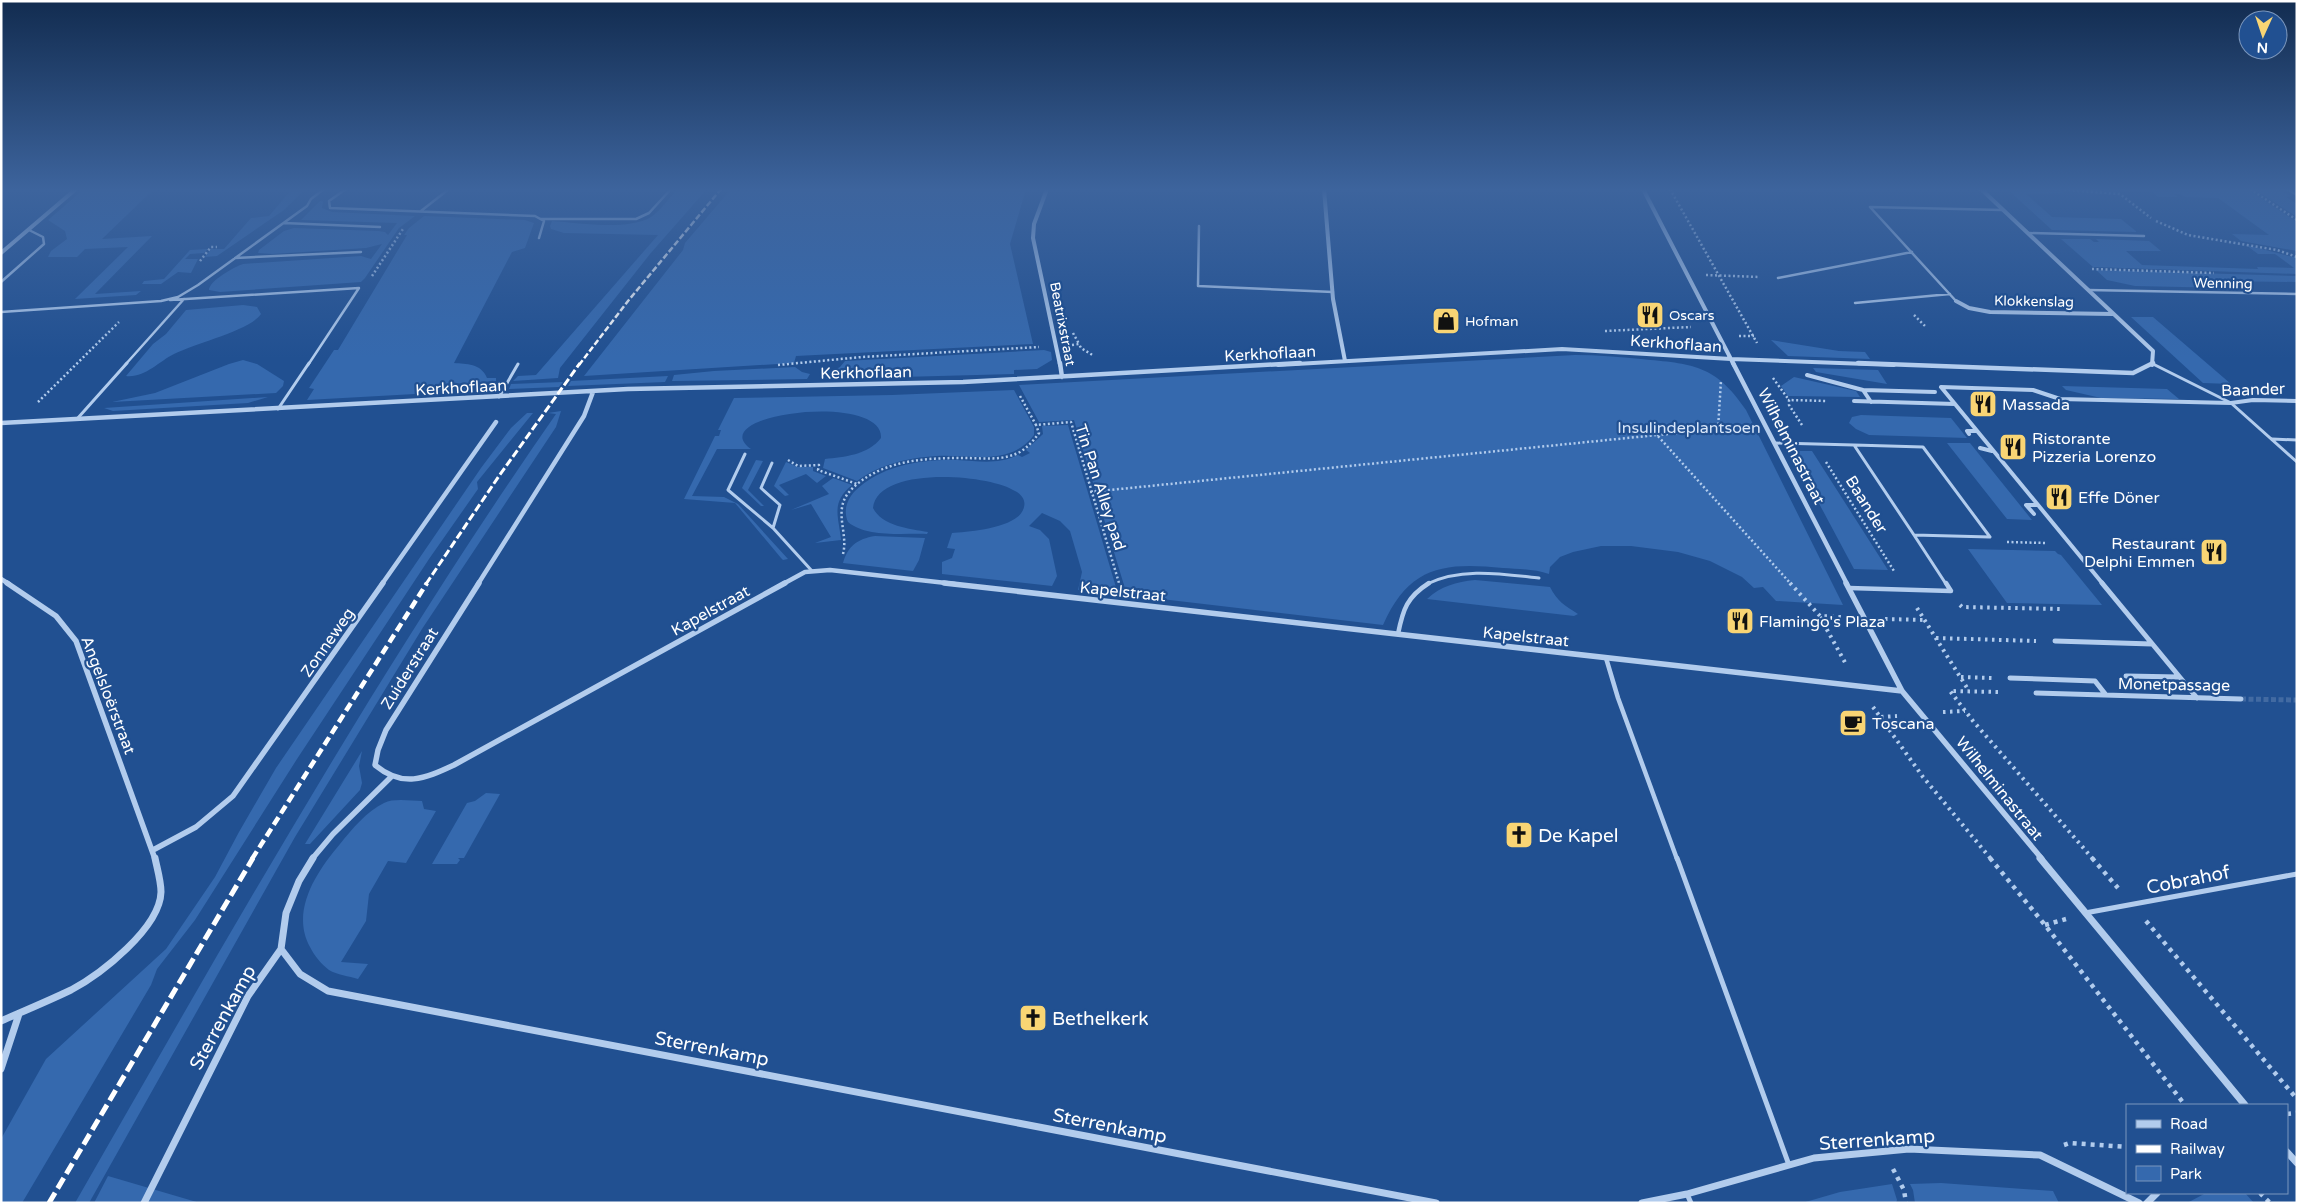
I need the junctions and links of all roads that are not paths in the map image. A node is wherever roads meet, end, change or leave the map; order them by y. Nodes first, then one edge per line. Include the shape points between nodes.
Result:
1 (43, 245) edge
2 (253, 245) edge
3 (1035, 245) edge
4 (1199, 245) edge
5 (1329, 245) edge
6 (1673, 245) edge
7 (1906, 245) edge
8 (2040, 245) edge
9 (361, 252) dead end
10 (1912, 252) junction
11 (235, 258) junction
12 (1778, 278) road end
13 (1, 282) edge
14 (2088, 290) junction
15 (1333, 292) junction
16 (1950, 294) junction
17 (2297, 294) edge
18 (184, 299) junction
19 (161, 301) junction
20 (1956, 301) joint
21 (1855, 303) dead end
22 (1, 312) edge
23 (2113, 314) junction
24 (1732, 359) junction
25 (1346, 361) junction
26 (518, 364) dead end
27 (2153, 364) junction
28 (1808, 375) dead end
29 (1062, 377) junction
30 (1863, 390) junction
31 (593, 392) junction
32 (1935, 392) dead end
33 (1941, 393) dead end
34 (1946, 393) junction
35 (499, 397) junction
36 (1854, 401) road end
37 (2297, 401) edge
38 (1872, 402) junction
39 (2231, 403) junction
40 (1955, 404) junction
41 (278, 408) junction
42 (77, 419) junction
43 (496, 422) dead end
44 (1, 423) edge
45 (1977, 432) junction
46 (1969, 434) dead end
47 (2271, 439) junction
48 (2297, 440) edge
49 (1775, 443) junction
50 (1854, 445) junction
51 (1980, 448) dead end
52 (1992, 450) junction
53 (745, 454) dead end
54 (2297, 462) edge
55 (772, 463) dead end
56 (2037, 505) junction
57 (2034, 514) dead end
58 (773, 528) junction
59 (1914, 535) junction
60 (812, 571) junction
61 (1539, 578) dead end
62 (1, 579) edge
63 (1849, 588) junction
64 (1398, 634) junction
65 (2055, 641) dead end
66 (2152, 644) junction
67 (1606, 658) junction
68 (2126, 676) dead end
69 (2179, 677) junction
70 (2010, 678) road end
71 (1902, 690) junction
72 (2036, 693) dead end
73 (2106, 695) junction
74 (2197, 698) junction
75 (2241, 698) tunnel mouth
76 (391, 777) junction
77 (153, 850) junction
78 (2297, 874) edge
79 (2085, 913) junction
80 (281, 949) junction
81 (19, 1014) junction
82 (1, 1021) edge
83 (1, 1069) edge
84 (2244, 1104) edge
85 (2288, 1153) edge
86 (2297, 1164) edge
87 (1789, 1165) junction
88 (1687, 1194) junction
89 (2156, 1194) edge
90 (144, 1203) edge
91 (1436, 1203) edge
92 (1642, 1203) edge
93 (1692, 1203) edge
94 (2139, 1203) edge
95 (2147, 1203) edge

1 - 13 lane
2 - 11 lane
3 - 29 street, Beatrixstraat
4 - 15 lane via 1198,286
5 - 15 street
6 - 24 street, Wilhelminastraat
7 - 10 lane
8 - 14 street, Klokkenslag
9 - 11 lane
10 - 12 lane
10 - 16 lane
11 - 19 lane via 188,292
14 - 17 lane, Wenning
14 - 23 street, Klokkenslag
15 - 25 street via 1340,346
16 - 20 lane
16 - 21 lane
18 - 19 lane
18 - 41 lane via 359,288
18 - 42 lane
19 - 22 lane
20 - 23 street, Klokkenslag via 1969,308 1990,312
23 - 27 street, Klokkenslag via 2152,351
24 - 25 street, Kerkhoflaan via 1562,349
24 - 27 street via 2133,373
24 - 49 street, Wilhelminastraat
25 - 29 street, Kerkhoflaan
26 - 35 lane
27 - 39 lane
28 - 30 street
29 - 31 street, Kerkhoflaan
30 - 32 street
30 - 38 street
31 - 35 street, Kerkhoflaan
31 - 76 street, Zuiderstraat via 584,416 386,730 375,765
33 - 34 street
34 - 39 street, Baander via 1941,387 2033,390 2060,399
34 - 40 street
35 - 41 street, Kerkhoflaan
36 - 38 street
37 - 39 street, Baander
38 - 40 street
39 - 47 lane
40 - 45 street
41 - 42 street, Kerkhoflaan
42 - 44 street, Kerkhoflaan
43 - 77 street, Zonneweg via 233,796 214,816
45 - 46 street via 1967,431
45 - 52 street
47 - 48 lane
47 - 54 lane
49 - 50 lane
49 - 63 street, Wilhelminastraat
50 - 59 lane
50 - 59 lane via 1923,447 1990,537
51 - 52 street
52 - 56 street
53 - 58 lane via 728,490 751,506
55 - 58 lane via 760,488 780,505
56 - 57 street via 2026,505
56 - 66 street
58 - 60 lane
59 - 63 lane via 1951,591
60 - 64 street, Kapelstraat via 830,570
60 - 76 street, Kapelstraat via 438,773 408,779
61 - 64 lane via 1482,572 1439,579 1415,592 1404,611
62 - 77 street, Angelsloërstraat via 56,616 76,641
63 - 71 street, Wilhelminastraat
64 - 67 street, Kapelstraat
65 - 66 street
66 - 69 street
67 - 71 street, Kapelstraat
67 - 87 lane
68 - 69 street
69 - 74 street
70 - 73 street, Monetpassage via 2095,681
71 - 79 street, Wilhelminastraat
72 - 73 street, Monetpassage
73 - 74 street, Monetpassage
74 - 75 street, Monetpassage
76 - 80 street via 313,858 299,880 286,913
77 - 81 street, Angelsloërstraat via 161,892 154,916 134,941 72,989
78 - 79 lane, Cobrahof
79 - 84 street, Wilhelminastraat
80 - 90 street, Sterrenkamp via 248,996
80 - 91 street, Sterrenkamp via 300,974 328,991
81 - 82 street, Angelsloërstraat
81 - 83 street
85 - 86 street
87 - 88 street, Sterrenkamp
87 - 94 street, Sterrenkamp via 1814,1158 1909,1149 2040,1155
88 - 92 street, Sterrenkamp
88 - 93 lane
89 - 95 street

